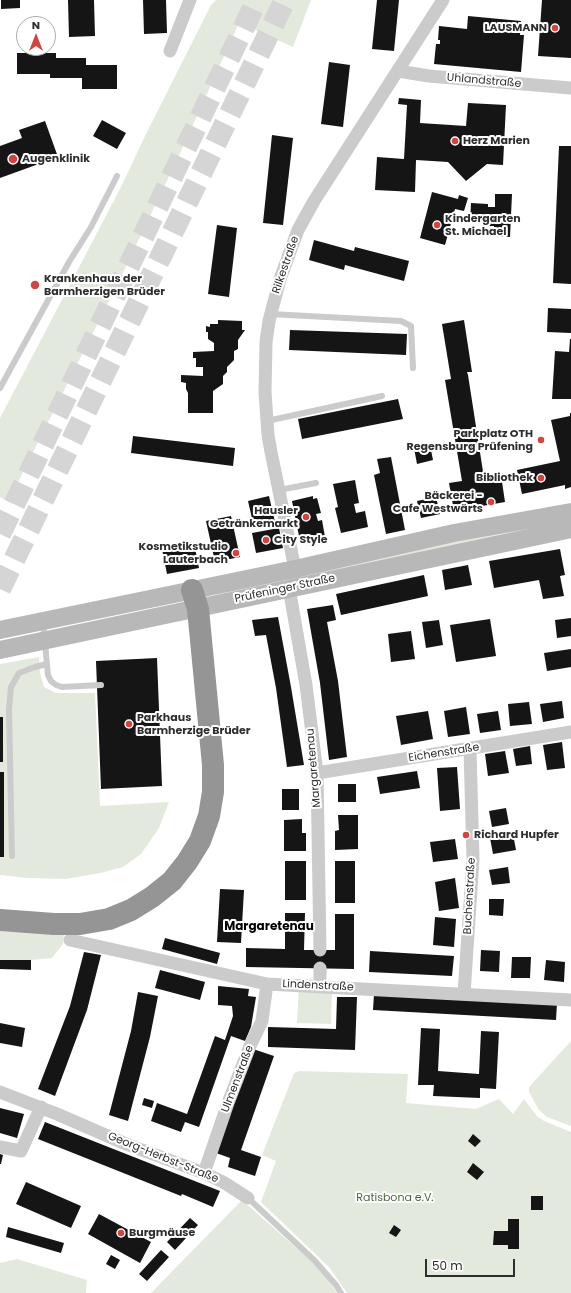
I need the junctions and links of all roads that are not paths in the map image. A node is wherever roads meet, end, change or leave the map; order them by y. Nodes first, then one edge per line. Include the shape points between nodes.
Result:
1 (190, 0) edge
2 (443, 0) edge
3 (170, 51) dead end
4 (398, 71) junction
5 (571, 88) edge
6 (117, 176) dead end
7 (270, 314) junction
8 (413, 368) dead end
9 (0, 388) edge
10 (382, 396) dead end
11 (267, 421) junction
12 (316, 483) dead end
13 (279, 490) junction
14 (571, 512) edge
15 (571, 529) edge
16 (295, 569) junction
17 (289, 588) junction
18 (189, 600) junction
19 (43, 620) junction
20 (0, 630) edge
21 (46, 641) junction
22 (0, 650) edge
23 (47, 664) junction
24 (101, 685) dead end
25 (571, 732) edge
26 (470, 749) junction
27 (317, 773) junction
28 (12, 856) dead end
29 (0, 907) edge
30 (0, 920) edge
31 (70, 940) dead end
32 (320, 950) dead end
33 (320, 968) dead end
34 (267, 984) junction
35 (320, 986) junction
36 (464, 994) junction
37 (571, 1000) edge
38 (0, 1092) edge
39 (41, 1107) junction
40 (0, 1147) edge
41 (204, 1173) junction
42 (248, 1198) joint
43 (341, 1293) edge

1 - 3 street
2 - 4 street, Rilkestraße
4 - 5 street, Uhlandstraße
4 - 7 street, Rilkestraße via 298,230
6 - 9 lane
7 - 8 lane via 401,321 411,326
7 - 11 street, Rilkestraße via 265,371
10 - 11 lane
11 - 13 street, Rilkestraße
12 - 13 lane
13 - 16 street, Rilkestraße
14 - 16 street, Prüfeninger Straße via 454,533
15 - 17 street, Prüfeninger Straße
16 - 18 street, Prüfeninger Straße
17 - 18 street, Prüfeninger Straße
17 - 27 street, Margaretenau via 306,685
18 - 19 street, Prüfeninger Straße
18 - 21 street, Prüfeninger Straße
18 - 29 highway via 200,787 190,830 182,846 156,878 136,893 116,902 92,910 70,912
18 - 30 highway via 213,765 213,792 209,816 200,841 172,881 131,910 109,919 80,924
19 - 20 street, Prüfeninger Straße
19 - 21 lane
21 - 22 street, Prüfeninger Straße
21 - 23 lane
23 - 24 lane via 48,675 56,685
23 - 28 lane via 19,674 11,687 9,709
25 - 26 street, Eichenstraße
26 - 27 street, Eichenstraße
26 - 36 street, Buchenstraße via 472,858
27 - 32 street, Margaretenau
31 - 34 street, Lindenstraße
33 - 35 street
34 - 35 street, Lindenstraße
34 - 41 street, Ulmenstraße via 262,1021 228,1103
35 - 36 street, Lindenstraße
36 - 37 street, Lindenstraße
38 - 39 street, Georg-Herbst-Straße
39 - 40 street via 20,1151
39 - 41 street, Georg-Herbst-Straße via 126,1144
41 - 42 street, Georg-Herbst-Straße
42 - 43 lane, Georg-Herbst-Straße via 315,1261

